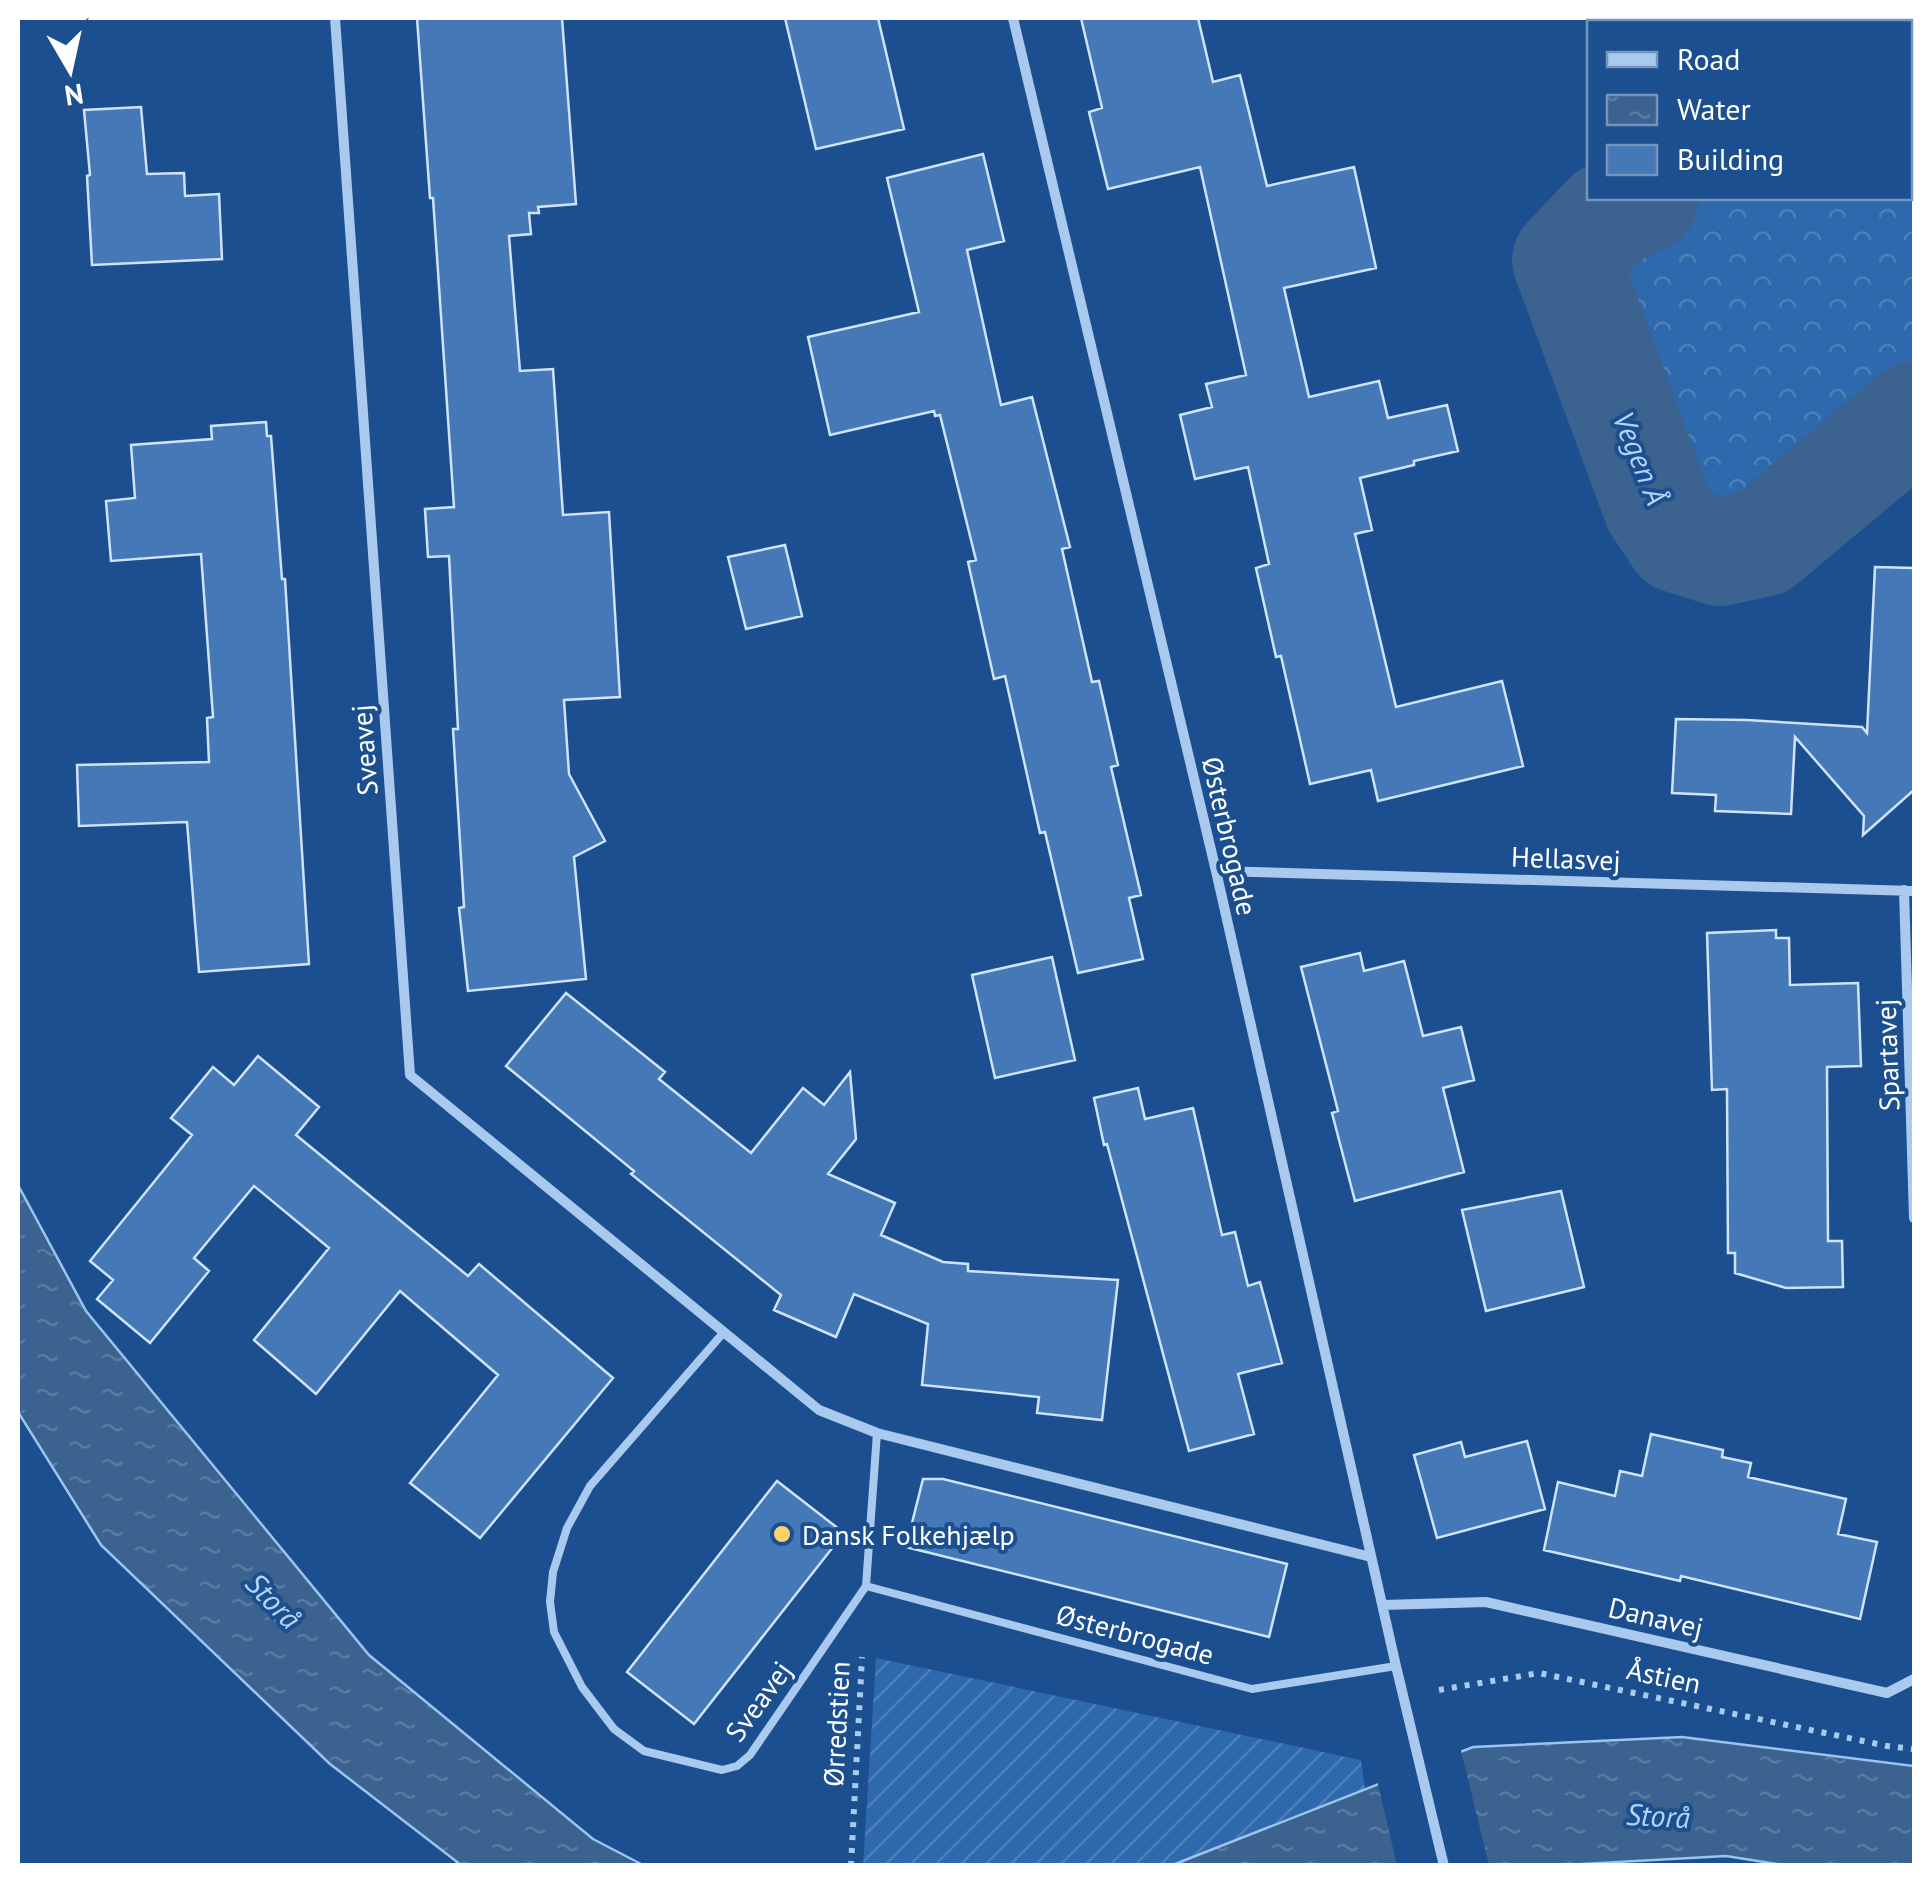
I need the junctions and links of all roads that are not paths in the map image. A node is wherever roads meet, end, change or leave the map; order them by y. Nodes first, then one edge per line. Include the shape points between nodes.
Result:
1 (335, 18) edge
2 (1013, 18) edge
3 (1216, 871) junction
4 (1909, 891) edge
5 (1914, 1218) edge
6 (724, 1332) junction
7 (877, 1434) junction
8 (1372, 1557) junction
9 (866, 1586) junction
10 (1382, 1605) junction
11 (1396, 1666) junction
12 (1914, 1678) edge
13 (1444, 1866) edge

1 - 6 street, Sveavej via 410,1075
2 - 3 street, Østerbrogade
3 - 4 street, Hellasvej
3 - 8 street, Østerbrogade
4 - 5 street, Spartavej
6 - 7 street, Sveavej via 819,1410
6 - 9 lane, Sveavej via 590,1486 567,1528 550,1602 554,1632 582,1687 614,1729 644,1751 722,1770 737,1766
7 - 8 street, Sveavej
7 - 9 lane
8 - 10 street, Østerbrogade
9 - 11 lane, Østerbrogade via 1252,1689
10 - 11 street, Østerbrogade
10 - 12 street, Danavej via 1486,1602 1886,1693
11 - 13 street, Østerbrogade

